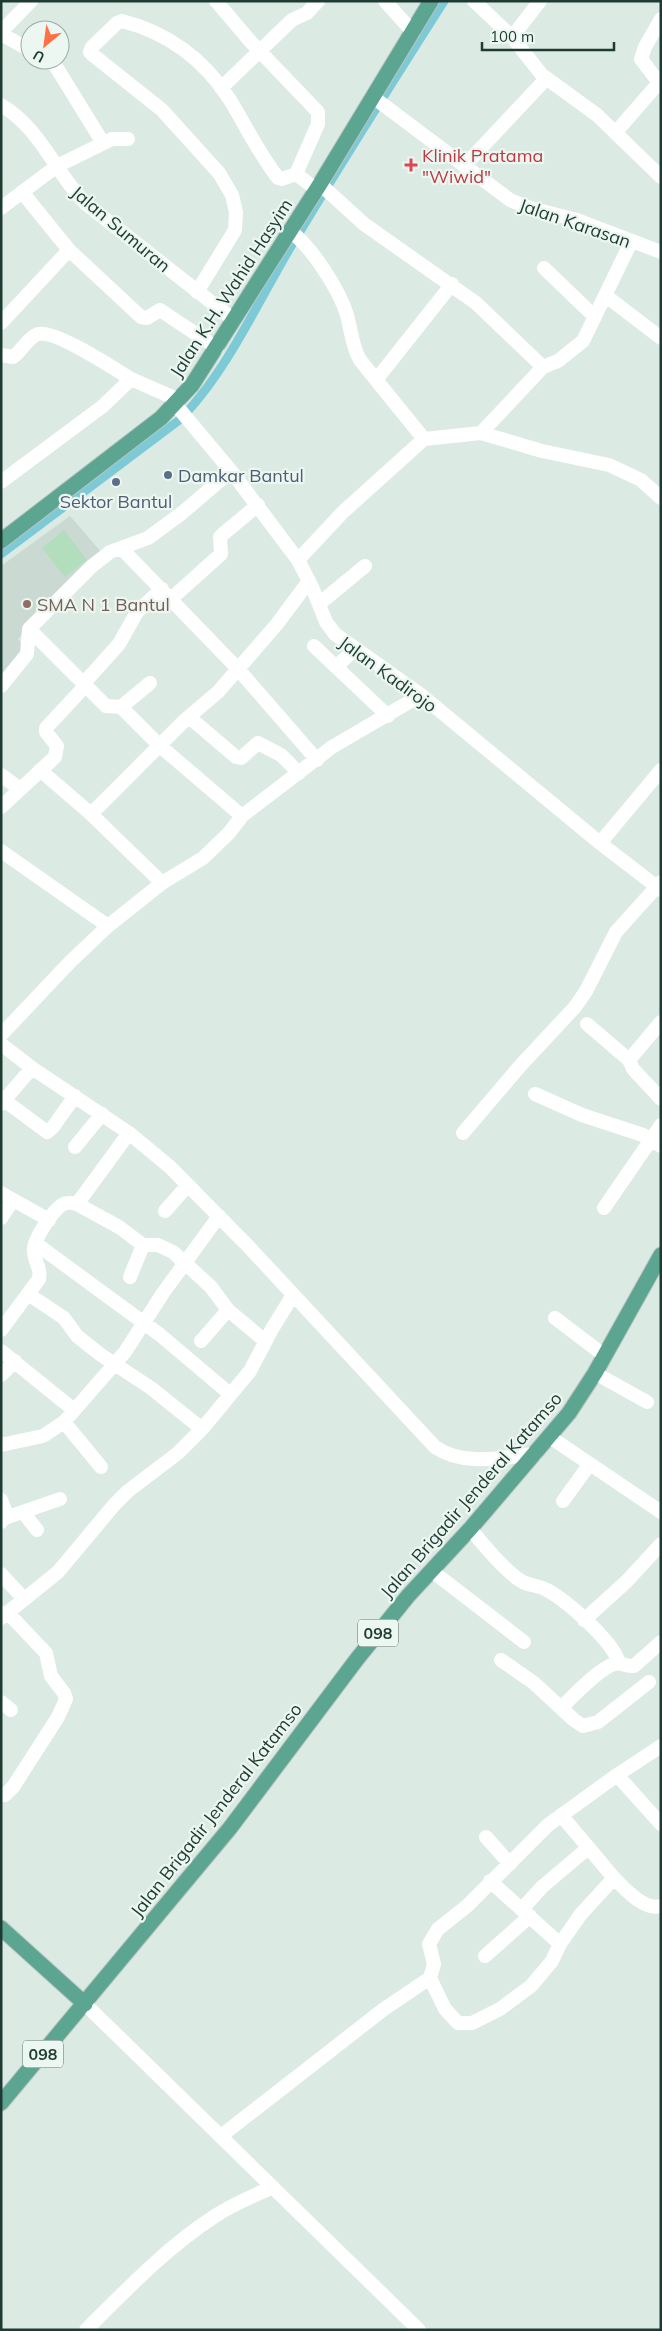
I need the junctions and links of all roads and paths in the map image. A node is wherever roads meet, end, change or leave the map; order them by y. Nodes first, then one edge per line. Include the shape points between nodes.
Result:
1 (32, 1) edge
2 (216, 1) edge
3 (318, 1) edge
4 (385, 1) edge
5 (431, 1) edge
6 (474, 1) edge
7 (540, 1) edge
8 (661, 19) edge
9 (414, 32) junction
10 (1, 33) edge
11 (512, 37) junction
12 (20, 44) edge
13 (260, 52) junction
14 (58, 70) edge
15 (546, 79) junction
16 (660, 84) edge
17 (221, 88) junction
18 (381, 102) junction
19 (1, 105) edge
20 (616, 132) junction
21 (128, 138) dead end
22 (103, 143) junction
23 (56, 166) junction
24 (464, 166) junction
25 (296, 174) junction
26 (661, 178) edge
27 (323, 190) junction
28 (22, 192) junction
29 (1, 208) edge
30 (296, 236) junction
31 (632, 242) junction
32 (69, 250) junction
33 (661, 252) edge
34 (544, 268) dead end
35 (452, 284) junction
36 (197, 292) junction
37 (606, 296) junction
38 (596, 317) junction
39 (234, 320) junction
40 (1, 323) edge
41 (661, 338) edge
42 (217, 348) junction
43 (1, 355) edge
44 (543, 367) junction
45 (131, 379) junction
46 (376, 380) junction
47 (179, 406) junction
48 (481, 433) junction
49 (424, 439) junction
50 (231, 471) junction
51 (1, 482) edge
52 (661, 498) edge
53 (258, 505) junction
54 (1, 541) edge
55 (121, 548) junction
56 (298, 560) junction
57 (365, 566) dead end
58 (309, 581) junction
59 (166, 594) junction
60 (319, 604) junction
61 (29, 629) junction
62 (314, 646) dead end
63 (356, 649) junction
64 (336, 666) junction
65 (238, 669) junction
66 (150, 683) dead end
67 (85, 684) junction
68 (1, 686) edge
69 (421, 696) junction
70 (121, 707) junction
71 (388, 716) junction
72 (189, 717) junction
73 (160, 746) junction
74 (317, 760) junction
75 (40, 770) junction
76 (661, 770) edge
77 (299, 773) junction
78 (1, 775) edge
79 (20, 789) junction
80 (1, 807) edge
81 (91, 814) junction
82 (242, 816) junction
83 (600, 843) junction
84 (1, 851) edge
85 (162, 884) junction
86 (660, 887) edge
87 (108, 926) junction
88 (661, 1022) edge
89 (587, 1024) dead end
90 (1, 1035) edge
91 (1, 1044) edge
92 (629, 1060) junction
93 (32, 1068) junction
94 (535, 1094) dead end
95 (75, 1096) junction
96 (661, 1099) edge
97 (3, 1102) edge
98 (102, 1114) junction
99 (661, 1125) edge
100 (129, 1133) junction
101 (462, 1133) dead end
102 (656, 1143) edge
103 (75, 1147) dead end
104 (188, 1185) junction
105 (7, 1196) edge
106 (78, 1204) junction
107 (604, 1208) dead end
108 (165, 1211) dead end
109 (219, 1216) junction
110 (1, 1218) edge
111 (49, 1220) junction
112 (35, 1243) junction
113 (143, 1245) junction
114 (660, 1258) edge
115 (186, 1262) junction
116 (130, 1277) dead end
117 (28, 1294) junction
118 (293, 1295) junction
119 (228, 1310) junction
120 (555, 1318) dead end
121 (143, 1323) junction
122 (1, 1330) edge
123 (201, 1341) dead end
124 (265, 1341) junction
125 (1, 1351) edge
126 (605, 1356) junction
127 (15, 1361) junction
128 (114, 1364) junction
129 (595, 1373) junction
130 (1, 1375) edge
131 (230, 1394) junction
132 (647, 1402) dead end
133 (74, 1410) junction
134 (64, 1422) junction
135 (202, 1429) junction
136 (550, 1437) junction
137 (1, 1445) edge
138 (535, 1454) junction
139 (589, 1465) junction
140 (101, 1467) dead end
141 (60, 1499) dead end
142 (1, 1500) edge
143 (563, 1501) dead end
144 (23, 1512) junction
145 (661, 1512) edge
146 (3, 1520) edge
147 (470, 1529) junction
148 (37, 1530) dead end
149 (661, 1544) edge
150 (432, 1571) junction
151 (1, 1574) edge
152 (24, 1599) junction
153 (4, 1615) edge
154 (584, 1620) junction
155 (524, 1642) dead end
156 (661, 1642) edge
157 (501, 1660) dead end
158 (619, 1663) junction
159 (649, 1682) dead end
160 (562, 1707) junction
161 (661, 1746) edge
162 (617, 1774) junction
163 (1, 1795) edge
164 (561, 1814) junction
165 (661, 1824) edge
166 (486, 1837) dead end
167 (588, 1848) junction
168 (510, 1864) junction
169 (614, 1878) junction
170 (490, 1882) junction
171 (661, 1906) edge
172 (526, 1913) junction
173 (2, 1931) edge
174 (560, 1944) junction
175 (485, 1956) dead end
176 (430, 1978) junction
177 (84, 2004) junction
178 (4, 2096) edge
179 (221, 2136) junction
180 (273, 2187) junction
181 (86, 2330) edge
182 (419, 2330) edge

1 - 10 street
2 - 13 street
3 - 13 street via 307,13 292,20
4 - 9 street
5 - 9 main road, Jalan K.H. Wahid Hasyim
6 - 11 street
7 - 11 street
8 - 16 street via 641,59
9 - 18 main road, Jalan K.H. Wahid Hasyim
10 - 12 street
11 - 15 street
13 - 17 street
13 - 25 street via 320,116
14 - 22 street
15 - 20 street via 587,106
15 - 24 street
16 - 20 street
17 - 25 street via 278,178
17 - 36 street via 186,50 126,22 117,23 90,51 162,110 215,168 232,195 236,212 235,230
18 - 24 street, Jalan Karasan
18 - 27 main road, Jalan K.H. Wahid Hasyim
19 - 23 street, Jalan Sumuran via 32,129
20 - 26 street
21 - 22 street
22 - 23 street
23 - 28 street
23 - 36 street, Jalan Sumuran via 70,188 85,203
24 - 31 street, Jalan Karasan via 518,204 570,218
25 - 27 street
27 - 30 main road, Jalan K.H. Wahid Hasyim
27 - 35 street via 379,235
28 - 29 street
28 - 32 street
30 - 39 main road, Jalan K.H. Wahid Hasyim
30 - 46 street via 331,281 348,317 355,351
31 - 33 street, Jalan Karasan
31 - 37 street
32 - 40 street
32 - 42 street via 141,317 147,318 160,310
34 - 38 street
35 - 44 street
35 - 46 street
36 - 39 street, Jalan Sumuran
37 - 38 street
37 - 41 street
38 - 44 street via 583,341 558,361
39 - 42 main road, Jalan K.H. Wahid Hasyim
42 - 47 main road, Jalan K.H. Wahid Hasyim
43 - 45 street via 13,357 31,338 46,334 70,343
44 - 48 street
45 - 47 street
45 - 51 street via 103,406
46 - 49 street
47 - 50 street, Jalan Kadirojo
47 - 54 main road, Jalan K.H. Wahid Hasyim
48 - 49 street
48 - 52 street via 542,451 610,465 641,480
49 - 56 street via 343,512
50 - 53 street, Jalan Kadirojo
50 - 55 street via 161,530
53 - 56 street, Jalan Kadirojo
53 - 59 street via 220,537 221,554
55 - 59 street
55 - 61 street via 92,566
56 - 58 street, Jalan Kadirojo
57 - 60 street
58 - 60 street, Jalan Kadirojo
58 - 65 street
59 - 65 street
59 - 67 street via 137,612 119,644
60 - 63 street, Jalan Kadirojo via 330,628
61 - 67 street
61 - 68 street via 27,654
62 - 64 street
63 - 64 street
63 - 69 street, Jalan Kadirojo
64 - 71 street
65 - 72 street
65 - 74 street
66 - 70 street
67 - 70 street via 106,706
67 - 75 street via 46,728 58,750
69 - 71 street
69 - 83 street, Jalan Kadirojo
70 - 73 street
71 - 74 street via 339,743
72 - 73 street
72 - 77 street via 236,757 241,758 258,743 281,755
73 - 81 street
73 - 82 street
74 - 77 street
75 - 79 street
75 - 81 street
76 - 83 street
77 - 82 street
78 - 79 street
79 - 80 street
81 - 85 street
82 - 85 street via 202,858
83 - 86 street, Jalan Kadirojo
84 - 87 street
85 - 87 street
86 - 101 street via 616,932 575,1006
87 - 90 street
88 - 92 street
89 - 92 street
91 - 93 street
92 - 96 street
93 - 95 street
93 - 97 street
94 - 102 street
95 - 97 street via 47,1132
95 - 98 street
98 - 100 street
98 - 103 street
99 - 102 street
100 - 104 street
100 - 106 street
102 - 107 street
104 - 108 street
104 - 109 street
105 - 110 street
105 - 111 street
106 - 111 street via 62,1204
106 - 113 street
109 - 115 street
109 - 118 street
111 - 112 street
112 - 117 street via 40,1276
112 - 121 street
113 - 115 street via 163,1247
113 - 116 street
114 - 126 main road, Jalan Brigadir Jenderal Katamso / 098
115 - 119 street
115 - 121 street
117 - 122 street
117 - 128 street via 64,1318 77,1336
118 - 124 street
118 - 138 street via 442,1452 471,1459
119 - 123 street
119 - 124 street
120 - 126 street
121 - 128 street
121 - 131 street
124 - 131 street via 250,1371
125 - 127 street
126 - 129 main road, Jalan Brigadir Jenderal Katamso / 098
127 - 130 street
127 - 133 street
128 - 133 street
128 - 135 street via 151,1388
129 - 132 street
129 - 136 main road, Jalan Brigadir Jenderal Katamso / 098
131 - 135 street
133 - 134 street
134 - 137 street via 43,1436
134 - 140 street
135 - 152 street via 178,1454 128,1491 65,1565
136 - 138 main road, Jalan Brigadir Jenderal Katamso / 098
136 - 139 street
138 - 147 main road, Jalan Brigadir Jenderal Katamso / 098
139 - 143 street
139 - 145 street
141 - 144 street
142 - 146 street via 6,1513
144 - 146 street
144 - 148 street
147 - 150 main road, Jalan Brigadir Jenderal Katamso / 098
147 - 154 street via 522,1582 545,1588
149 - 154 street
150 - 155 street
150 - 177 main road, Jalan Brigadir Jenderal Katamso / 098 via 357,1659 230,1828
151 - 152 street
152 - 153 street
153 - 163 street via 46,1653 51,1676 66,1698 58,1717 13,1787
154 - 158 street via 608,1643
156 - 158 street via 634,1666
157 - 160 street
158 - 160 street via 612,1664
159 - 160 street via 598,1722 587,1726 576,1723
161 - 162 street
162 - 164 street
162 - 165 street
164 - 167 street
164 - 168 street
166 - 168 street
167 - 169 street
167 - 172 street via 542,1887
168 - 170 street
169 - 171 street via 642,1902
169 - 174 street via 581,1914
170 - 172 street
170 - 176 street via 430,1940 434,1964
172 - 174 street
172 - 175 street
173 - 177 main road
174 - 176 street via 552,1961 531,1986 500,2009 468,2024 458,2024 451,2018
176 - 179 street via 384,2009
177 - 178 main road, 098
177 - 179 street
179 - 180 street
180 - 181 street via 230,2207 195,2230 148,2269
180 - 182 street

